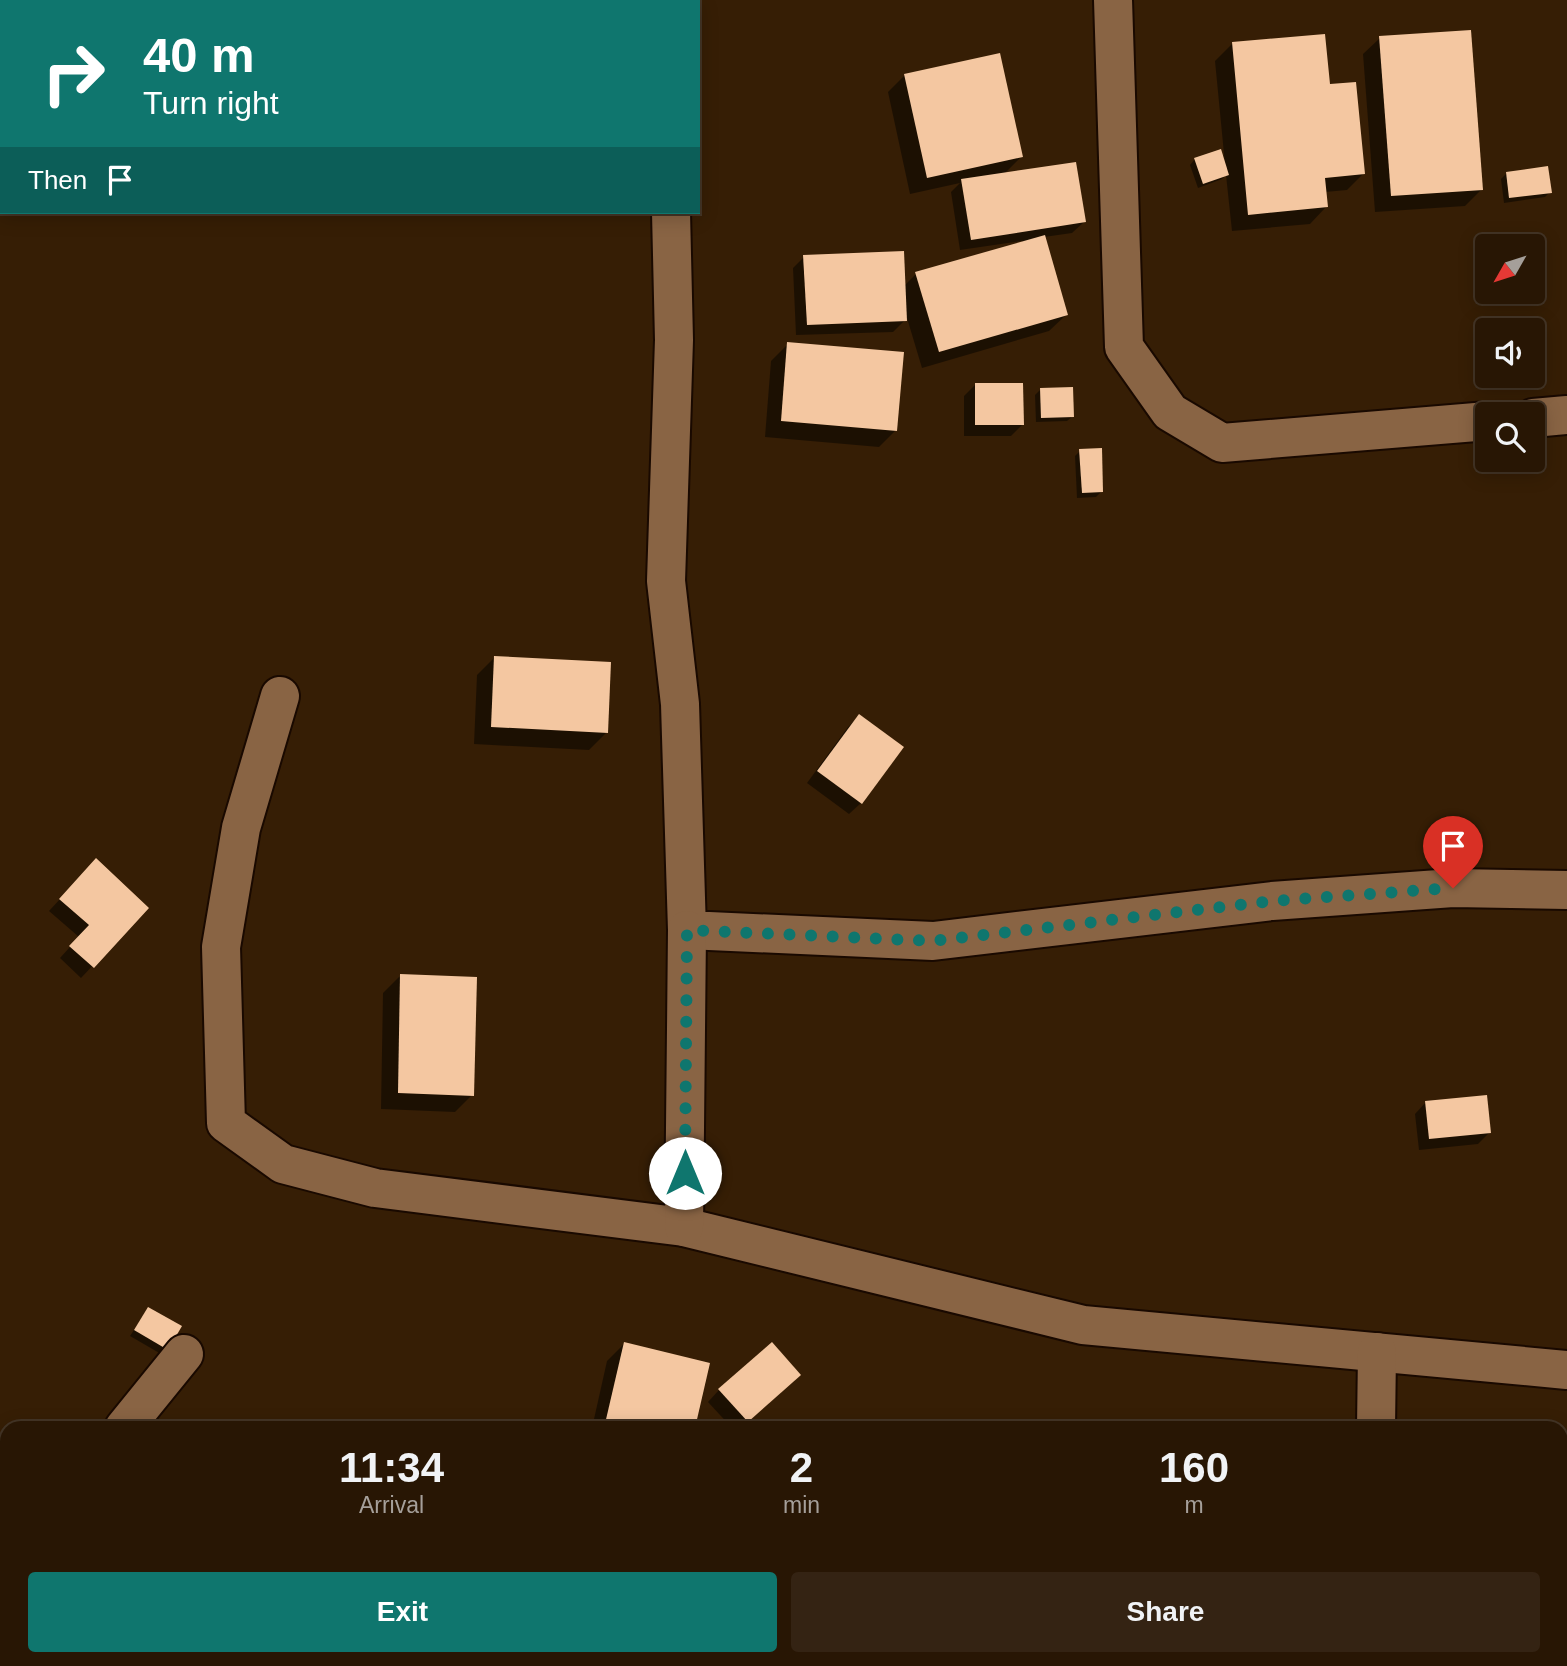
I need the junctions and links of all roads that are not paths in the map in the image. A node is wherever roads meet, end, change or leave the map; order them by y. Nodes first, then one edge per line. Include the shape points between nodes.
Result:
1 (1113, 0) edge
2 (671, 214) edge
3 (1567, 415) edge
4 (1545, 417) edge
5 (1475, 422) edge
6 (280, 696) dead end
7 (1567, 890) edge
8 (687, 930) junction
9 (684, 1227) junction
10 (1377, 1352) junction
11 (184, 1354) dead end
12 (1567, 1370) edge
13 (130, 1421) edge
14 (1376, 1421) edge

1 - 5 street via 1124,347 1170,412 1222,443
2 - 8 street via 674,340 666,581 680,704
3 - 4 street
6 - 9 street via 241,828 221,947 226,1123 283,1164 374,1188
7 - 8 street via 1453,888 1272,901 933,941
8 - 9 street
9 - 10 street via 1083,1325
10 - 12 street
10 - 14 street
11 - 13 street

